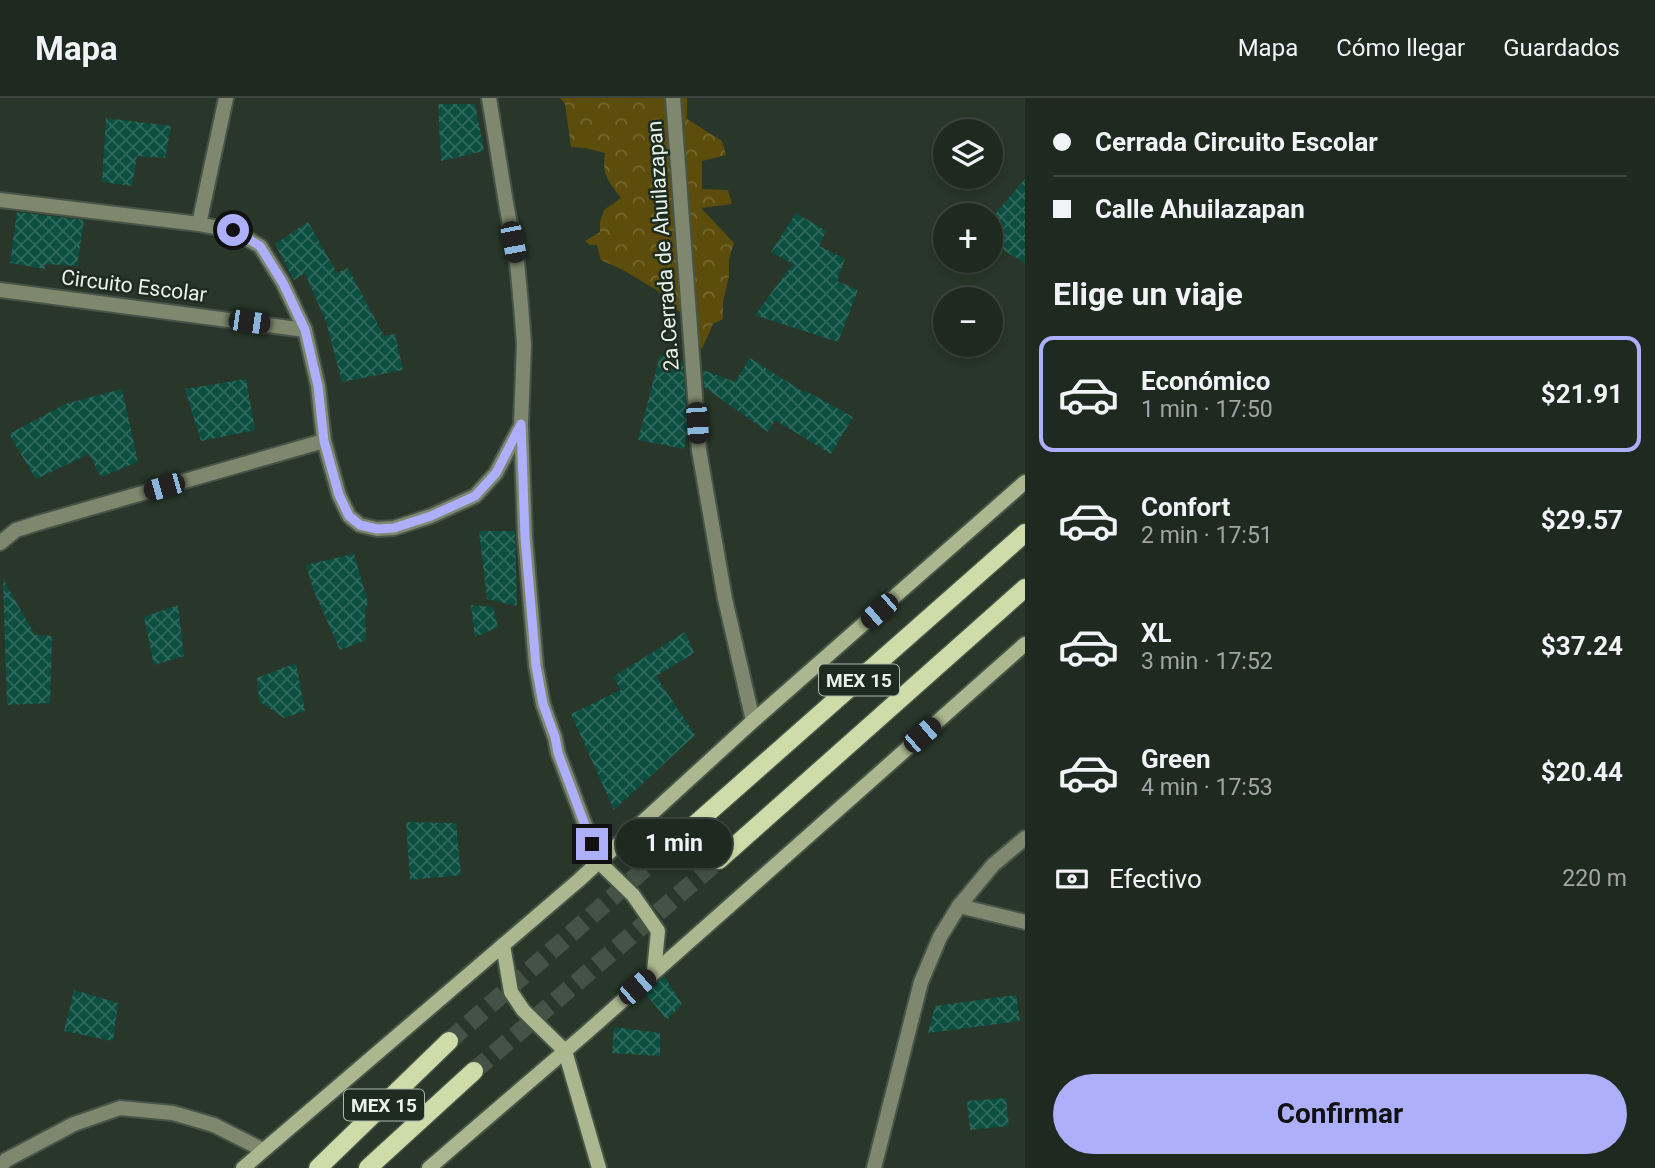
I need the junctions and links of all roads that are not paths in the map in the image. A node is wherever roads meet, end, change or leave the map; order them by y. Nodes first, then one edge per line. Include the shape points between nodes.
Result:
1 (226, 98) edge
2 (489, 98) edge
3 (673, 98) edge
4 (0, 200) edge
5 (199, 224) junction
6 (0, 290) edge
7 (305, 330) junction
8 (521, 424) junction
9 (324, 441) junction
10 (1025, 482) edge
11 (1025, 533) edge
12 (0, 543) edge
13 (1025, 588) edge
14 (1025, 644) edge
15 (753, 721) junction
16 (692, 827) tunnel mouth
17 (1025, 838) edge
18 (719, 860) tunnel mouth
19 (599, 862) junction
20 (960, 906) junction
21 (1025, 922) edge
22 (503, 945) junction
23 (654, 972) junction
24 (449, 1041) tunnel mouth
25 (565, 1051) junction
26 (474, 1071) tunnel mouth
27 (263, 1150) junction
28 (0, 1167) edge
29 (243, 1168) edge
30 (318, 1168) edge
31 (368, 1168) edge
32 (429, 1168) edge
33 (599, 1168) edge
34 (874, 1168) edge

1 - 5 street
2 - 8 street via 517,262 524,344
3 - 15 street, 2a.Cerrada de Ahuilazapan via 699,450 725,599
4 - 5 street
5 - 7 street via 233,230 260,246
6 - 7 street, Circuito Escolar
7 - 9 street
8 - 9 street via 496,473 475,496 394,528 360,525 349,516
8 - 19 street via 536,666 558,753
9 - 12 street via 38,523 16,530
10 - 15 street
11 - 16 main road, MEX 15
13 - 18 main road, MEX 15
14 - 23 street
15 - 19 street
17 - 20 street via 992,865
19 - 22 street
19 - 23 street via 633,895 658,931
20 - 21 street
20 - 34 street via 940,937 921,982
22 - 25 street via 511,992
22 - 27 street
23 - 25 street
24 - 30 main road, MEX 15
25 - 32 street
25 - 33 street
26 - 31 main road, MEX 15
27 - 28 street via 214,1125 173,1113 120,1108 74,1124
27 - 29 street

